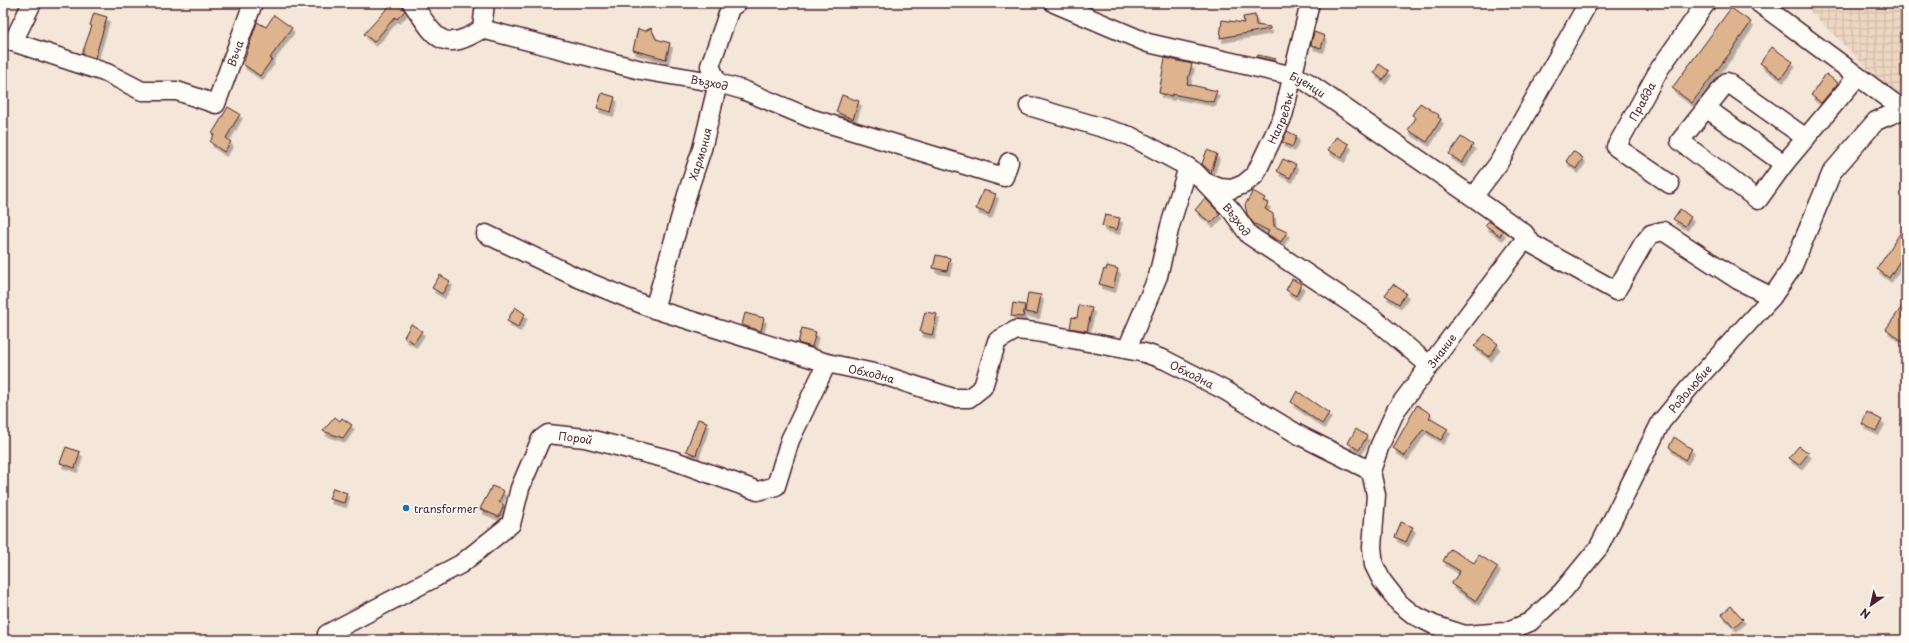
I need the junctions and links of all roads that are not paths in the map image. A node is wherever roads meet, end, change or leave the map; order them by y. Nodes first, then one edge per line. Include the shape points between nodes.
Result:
1 (32, 3) edge
2 (253, 3) edge
3 (412, 3) edge
4 (485, 3) edge
5 (738, 3) edge
6 (1054, 3) edge
7 (1310, 3) edge
8 (1588, 3) edge
9 (1706, 3) edge
10 (1758, 3) edge
11 (1775, 10) edge
12 (482, 29) junction
13 (9, 35) edge
14 (1294, 76) junction
15 (1857, 77) junction
16 (718, 83) junction
17 (1029, 106) dead end
18 (1706, 108) junction
19 (1904, 111) edge
20 (1806, 138) junction
21 (1009, 162) dead end
22 (1784, 164) junction
23 (1188, 167) junction
24 (1204, 182) junction
25 (1670, 184) dead end
26 (1473, 196) junction
27 (486, 234) dead end
28 (1526, 238) junction
29 (1772, 297) junction
30 (654, 309) junction
31 (1127, 349) junction
32 (827, 363) junction
33 (1430, 366) junction
34 (1371, 471) junction
35 (326, 634) dead end
36 (1464, 637) edge

1 - 13 street
2 - 13 street, Въча via 216,104 177,91 142,91 107,73 13,42
3 - 12 street via 437,38 444,41 453,42 469,38
4 - 12 street
5 - 16 street via 730,8 710,66
6 - 14 street, Буенци via 1148,44
7 - 14 street, Напредък
8 - 26 street via 1498,164
9 - 25 street, Правда via 1660,68 1616,147
10 - 11 street
11 - 15 street
12 - 16 street, Възход via 641,70
14 - 24 street, Напредък via 1283,116 1255,175 1232,189
14 - 26 street, Буенци via 1307,82
15 - 19 street
15 - 20 street
16 - 21 street, Възход via 743,90 810,118 1004,177
16 - 30 street, Хармония via 702,149
17 - 23 street, Възход via 1130,136
18 - 20 street via 1727,82
18 - 22 street
18 - 22 street via 1680,141 1758,200
19 - 29 street, Родолюбие via 1876,121 1832,172 1792,268
20 - 22 street
23 - 24 street, Възход
23 - 31 street via 1158,276
24 - 33 street, Възход via 1232,211 1249,235 1373,318
26 - 28 street, Буенци via 1524,233
27 - 30 street, Обходна via 576,277
28 - 29 street, Буенци via 1532,244 1616,292 1643,244 1651,234 1663,231 1738,280
28 - 33 street, Знание
29 - 36 street, Родолюбие via 1661,422 1598,547 1562,592 1530,622 1505,632
30 - 32 street, Обходна
31 - 32 street, Обходна via 1016,330 997,341 983,387 969,398 953,398 883,375
31 - 34 street, Обходна via 1165,360 1226,391 1299,435
32 - 35 street, Порой via 790,440 776,486 758,491 672,460 585,438 548,434 541,439 520,488 511,524 461,564
33 - 34 street, Знание via 1396,410
34 - 36 street via 1376,495 1372,547 1374,564 1382,581 1400,604 1414,615

